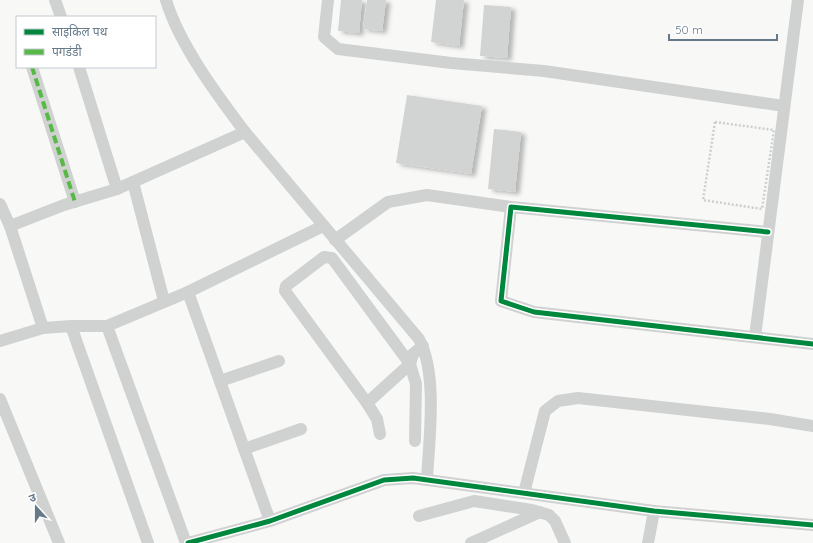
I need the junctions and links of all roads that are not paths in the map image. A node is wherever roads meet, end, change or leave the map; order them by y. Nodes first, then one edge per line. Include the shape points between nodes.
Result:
1 (55, 0) edge
2 (166, 0) edge
3 (328, 0) edge
4 (798, 0) edge
5 (61, 16) edge
6 (32, 68) edge
7 (79, 68) edge
8 (784, 106) junction
9 (245, 132) junction
10 (133, 182) junction
11 (117, 189) junction
12 (75, 202) junction
13 (0, 204) edge
14 (511, 207) junction
15 (10, 226) junction
16 (323, 226) junction
17 (768, 232) junction
18 (335, 240) junction
19 (188, 292) junction
20 (164, 301) junction
21 (71, 326) junction
22 (106, 326) junction
23 (43, 328) junction
24 (755, 337) junction
25 (0, 341) edge
26 (813, 344) edge
27 (423, 346) junction
28 (278, 361) dead end
29 (410, 364) junction
30 (220, 381) junction
31 (0, 399) edge
32 (367, 403) junction
33 (813, 426) edge
34 (301, 429) dead end
35 (380, 434) dead end
36 (415, 441) dead end
37 (244, 449) junction
38 (427, 479) junction
39 (524, 493) junction
40 (654, 511) junction
41 (540, 512) junction
42 (418, 516) dead end
43 (270, 522) junction
44 (813, 525) edge
45 (59, 543) edge
46 (148, 543) edge
47 (187, 543) edge
48 (471, 543) edge
49 (565, 543) edge
50 (648, 543) edge

1 - 5 street
2 - 9 street via 171,19 198,64
3 - 8 street via 324,37 338,49 544,71
4 - 8 street
6 - 12 street
7 - 11 street
8 - 17 street
9 - 10 street
9 - 16 street
10 - 11 street
10 - 20 street
11 - 12 street
12 - 15 street
13 - 15 street
14 - 17 street
14 - 18 street via 427,195 388,202
14 - 24 street via 501,301 534,312
15 - 23 street
16 - 18 street
16 - 19 street
17 - 24 street
18 - 27 street
19 - 20 street
19 - 30 street
20 - 22 street
21 - 22 street
21 - 23 street
21 - 46 street
22 - 47 street
23 - 25 street
24 - 26 street
27 - 29 street via 413,354
27 - 38 street via 431,393
28 - 30 street
29 - 32 street
29 - 32 street via 332,258 324,257 286,286 287,295
29 - 36 street via 416,384
30 - 37 street
31 - 45 street
32 - 35 street via 377,419
33 - 39 street via 578,398 558,401 545,410
34 - 37 street
37 - 43 street
38 - 39 street
38 - 43 street via 384,480
39 - 40 street
40 - 44 street
40 - 50 street
41 - 42 street via 474,501
41 - 48 street
41 - 49 street via 549,515 555,521
43 - 47 street

